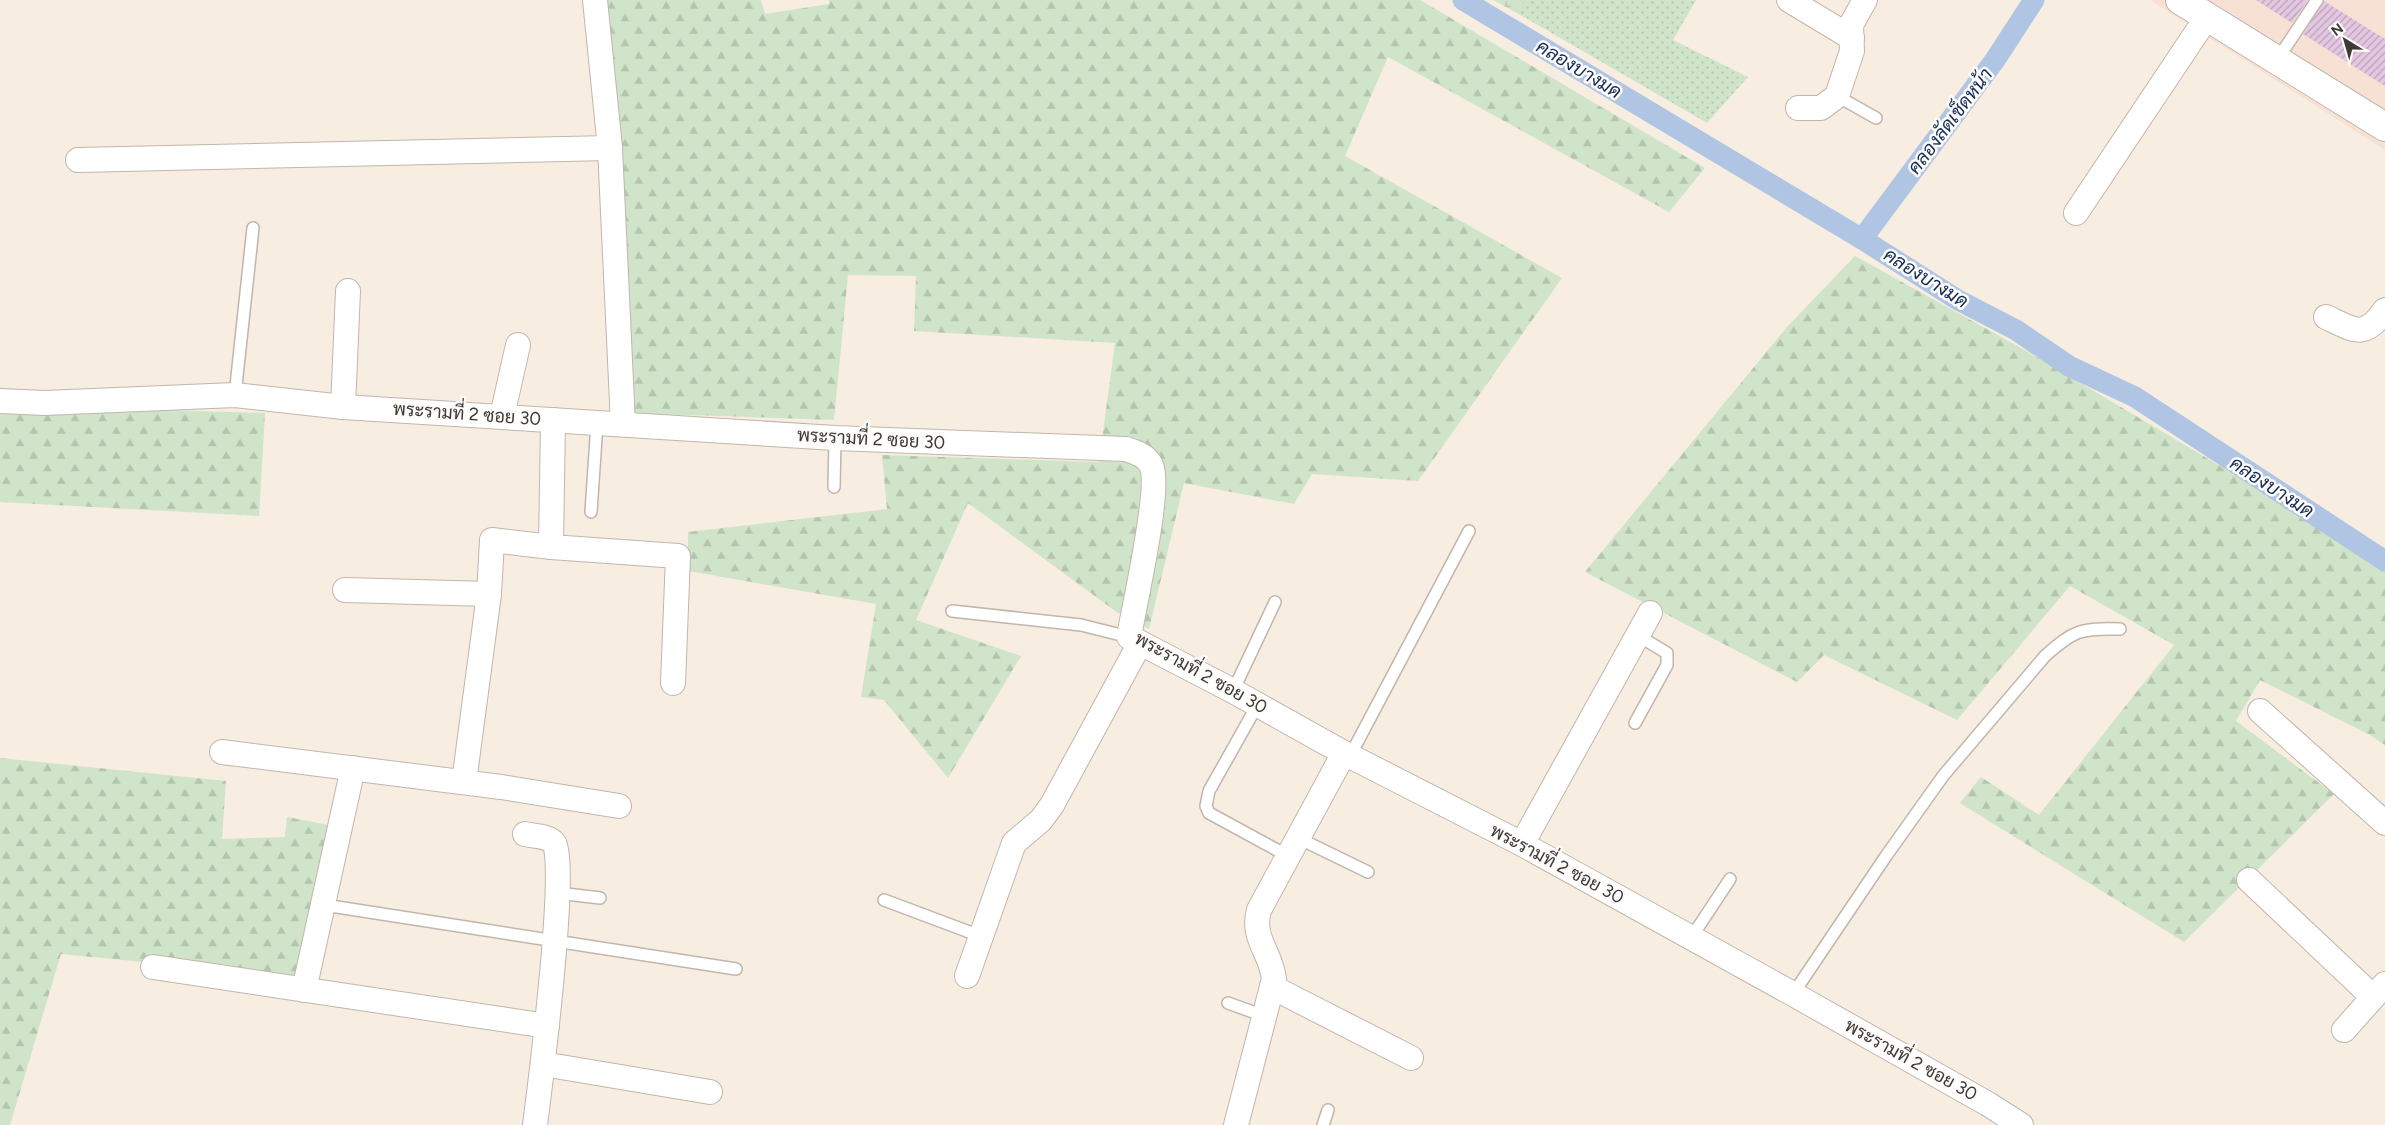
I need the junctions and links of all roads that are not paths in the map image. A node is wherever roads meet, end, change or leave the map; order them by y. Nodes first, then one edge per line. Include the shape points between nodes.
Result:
1 (595, 0) edge
2 (1789, 0) edge
3 (1865, 0) edge
4 (2180, 0) edge
5 (2317, 0) edge
6 (2207, 17) junction
7 (1852, 38) junction
8 (2277, 60) junction
9 (1837, 96) junction
10 (1798, 108) dead end
11 (1876, 118) dead end
12 (2385, 128) edge
13 (610, 148) junction
14 (78, 160) dead end
15 (2076, 213) dead end
16 (254, 228) dead end
17 (348, 291) dead end
18 (2385, 310) edge
19 (2326, 317) dead end
20 (518, 345) dead end
21 (235, 395) junction
22 (0, 401) edge
23 (343, 407) junction
24 (502, 416) junction
25 (553, 420) junction
26 (598, 423) junction
27 (622, 424) junction
28 (835, 438) junction
29 (834, 487) dead end
30 (591, 512) dead end
31 (1469, 531) dead end
32 (551, 547) junction
33 (345, 590) dead end
34 (489, 594) junction
35 (1276, 602) dead end
36 (952, 611) dead end
37 (1650, 613) dead end
38 (2120, 629) dead end
39 (1638, 635) junction
40 (1135, 640) junction
41 (673, 683) dead end
42 (1233, 691) junction
43 (1258, 704) junction
44 (2260, 711) dead end
45 (1635, 723) dead end
46 (222, 752) dead end
47 (1347, 754) junction
48 (353, 768) junction
49 (464, 782) junction
50 (619, 806) dead end
51 (2385, 823) edge
52 (525, 834) dead end
53 (1522, 844) junction
54 (1293, 847) junction
55 (1368, 872) dead end
56 (1730, 879) dead end
57 (2249, 880) dead end
58 (558, 893) junction
59 (600, 898) dead end
60 (884, 900) dead end
61 (324, 905) junction
62 (980, 936) junction
63 (1692, 938) junction
64 (554, 940) junction
65 (153, 967) dead end
66 (736, 969) dead end
67 (966, 976) dead end
68 (1272, 987) junction
69 (304, 990) junction
70 (2379, 991) edge
71 (1793, 994) junction
72 (1228, 1003) dead end
73 (1264, 1016) junction
74 (547, 1026) junction
75 (2344, 1030) dead end
76 (1410, 1058) dead end
77 (543, 1064) junction
78 (710, 1092) dead end
79 (1328, 1110) dead end
80 (535, 1125) edge
81 (1236, 1125) edge
82 (1324, 1125) edge
83 (2021, 1125) edge

1 - 13 street
2 - 7 street
3 - 7 street via 1851,25
4 - 6 street
5 - 8 lane
6 - 8 street
6 - 15 street
7 - 9 street via 1852,51
8 - 12 street
9 - 10 street via 1821,108
9 - 11 lane
13 - 14 street
13 - 27 street
16 - 21 lane
17 - 23 street
18 - 19 street via 2369,329 2362,331
20 - 24 street
21 - 22 street, พระรามที่ 2 ซอย 30 via 45,403
21 - 23 street, พระรามที่ 2 ซอย 30
23 - 24 street, พระรามที่ 2 ซอย 30
24 - 25 street, พระรามที่ 2 ซอย 30
25 - 26 street, พระรามที่ 2 ซอย 30
25 - 32 street
26 - 27 street, พระรามที่ 2 ซอย 30
26 - 30 lane
27 - 28 street, พระรามที่ 2 ซอย 30
28 - 29 lane
28 - 40 street, พระรามที่ 2 ซอย 30 via 1126,448 1141,454 1155,477
31 - 47 lane
32 - 34 street via 492,540
32 - 41 street via 678,556
33 - 34 street
34 - 49 street
35 - 42 lane
36 - 40 lane via 1081,625
37 - 39 street
38 - 71 lane via 2080,630 2045,656 1943,776
39 - 45 lane via 1667,653 1668,658
39 - 53 street
40 - 42 street, พระรามที่ 2 ซอย 30
40 - 62 street via 1052,805 1041,820 1014,843
42 - 43 street, พระรามที่ 2 ซอย 30
43 - 47 street, พระรามที่ 2 ซอย 30
43 - 54 lane via 1210,791 1206,806 1209,813
44 - 51 street
46 - 48 street
47 - 53 street, พระรามที่ 2 ซอย 30
47 - 54 street
48 - 49 street
48 - 61 street
49 - 50 street
52 - 58 street via 554,843
53 - 63 street, พระรามที่ 2 ซอย 30
54 - 55 lane
54 - 68 street via 1255,923 1272,966
56 - 63 lane
57 - 70 street
58 - 59 lane
58 - 64 street
60 - 62 lane
61 - 64 lane
61 - 69 street
62 - 67 street
63 - 71 street, พระรามที่ 2 ซอย 30
64 - 66 lane
64 - 74 street
65 - 69 street
68 - 73 street
68 - 76 street
69 - 74 street
70 - 75 street
71 - 83 street, พระรามที่ 2 ซอย 30
72 - 73 lane
73 - 81 street
74 - 77 street
77 - 78 street
77 - 80 street
79 - 82 lane

